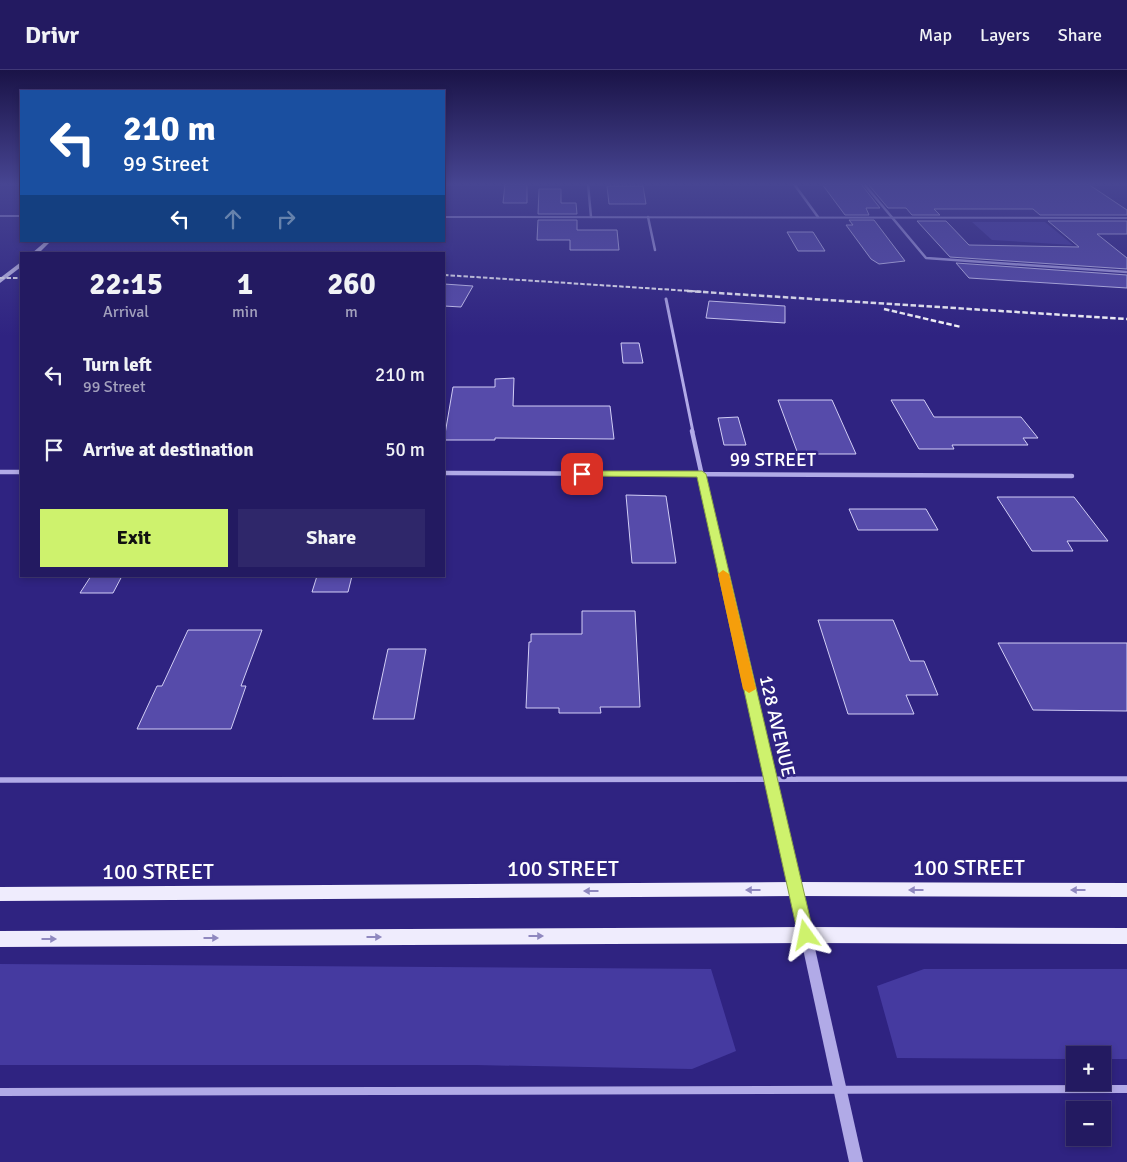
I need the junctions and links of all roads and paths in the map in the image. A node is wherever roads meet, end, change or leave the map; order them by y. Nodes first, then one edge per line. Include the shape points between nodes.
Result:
1 (652, 235) edge
2 (906, 235) edge
3 (48, 242) edge
4 (655, 250) dead end
5 (36, 252) edge
6 (20, 265) edge
7 (1127, 272) edge
8 (0, 281) edge
9 (666, 299) dead end
10 (0, 472) edge
11 (20, 472) edge
12 (445, 474) edge
13 (702, 474) junction
14 (1072, 476) dead end
15 (771, 778) junction
16 (1127, 779) edge
17 (0, 780) edge
18 (796, 889) junction
19 (1127, 890) edge
20 (0, 894) edge
21 (806, 935) junction
22 (1127, 936) edge
23 (0, 939) edge
24 (841, 1089) junction
25 (1127, 1089) edge
26 (0, 1092) edge
27 (856, 1162) edge

1 - 4 street
2 - 7 street via 926,258
3 - 5 main road
6 - 8 main road
9 - 13 street, 128 AVENUE
10 - 11 street
12 - 13 street, 99 STREET
13 - 14 street, 99 STREET
13 - 15 street, 128 AVENUE
15 - 16 street
15 - 17 street
15 - 18 street, 128 AVENUE
19 -> 18 main road, 100 STREET
18 -> 20 main road, 100 STREET
18 - 21 street, 128 AVENUE
21 - 22 main road
23 -> 21 main road
21 - 24 street, 128 AVENUE
24 - 25 street
24 - 26 street
24 - 27 street, 128 AVENUE

